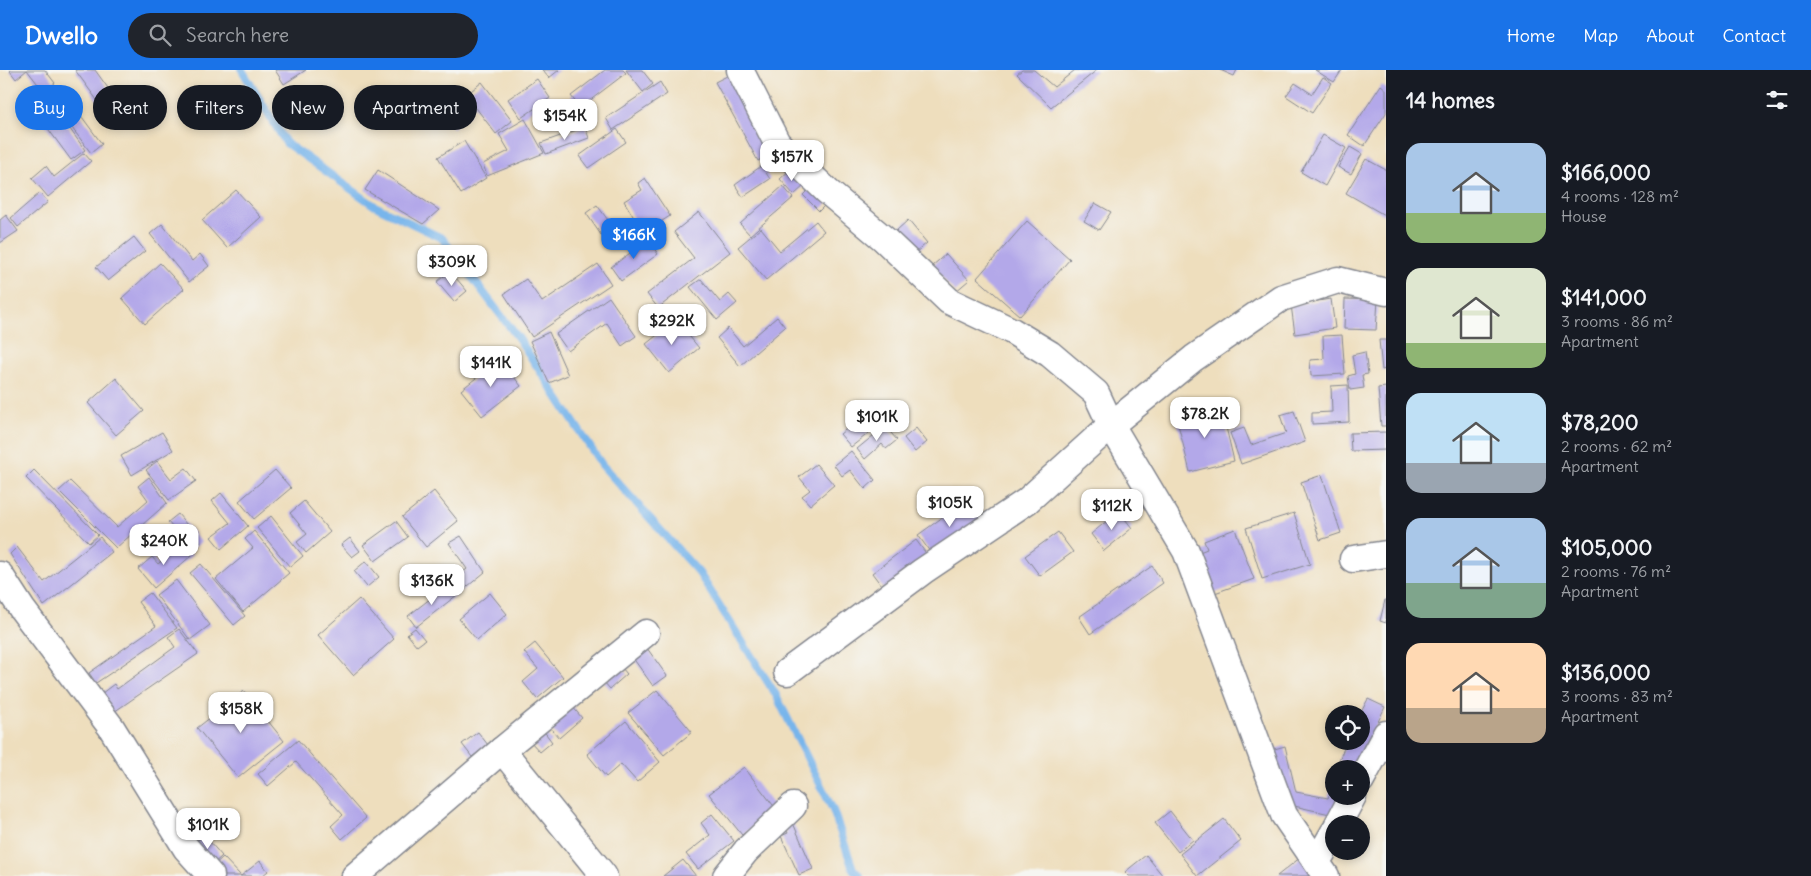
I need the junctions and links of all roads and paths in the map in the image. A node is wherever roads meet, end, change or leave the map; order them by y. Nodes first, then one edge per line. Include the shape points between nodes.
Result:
1 (740, 70) edge
2 (1386, 292) edge
3 (1112, 425) junction
4 (1386, 554) edge
5 (1353, 559) dead end
6 (0, 575) edge
7 (646, 633) dead end
8 (787, 672) dead end
9 (1386, 734) edge
10 (502, 750) junction
11 (1370, 763) edge
12 (793, 806) dead end
13 (1322, 869) edge
14 (211, 876) edge
15 (355, 876) edge
16 (604, 876) edge
17 (726, 876) edge

1 - 3 street via 777,143 827,191 884,239 949,301 1012,331 1050,354 1096,393
2 - 3 street via 1338,280 1281,298 1194,358
3 - 8 street via 1027,501 923,571
3 - 13 street via 1186,550 1284,815
4 - 5 street
6 - 14 street via 111,727 186,848
7 - 10 street
9 - 11 street
10 - 15 street
10 - 16 street
12 - 17 street via 746,851

